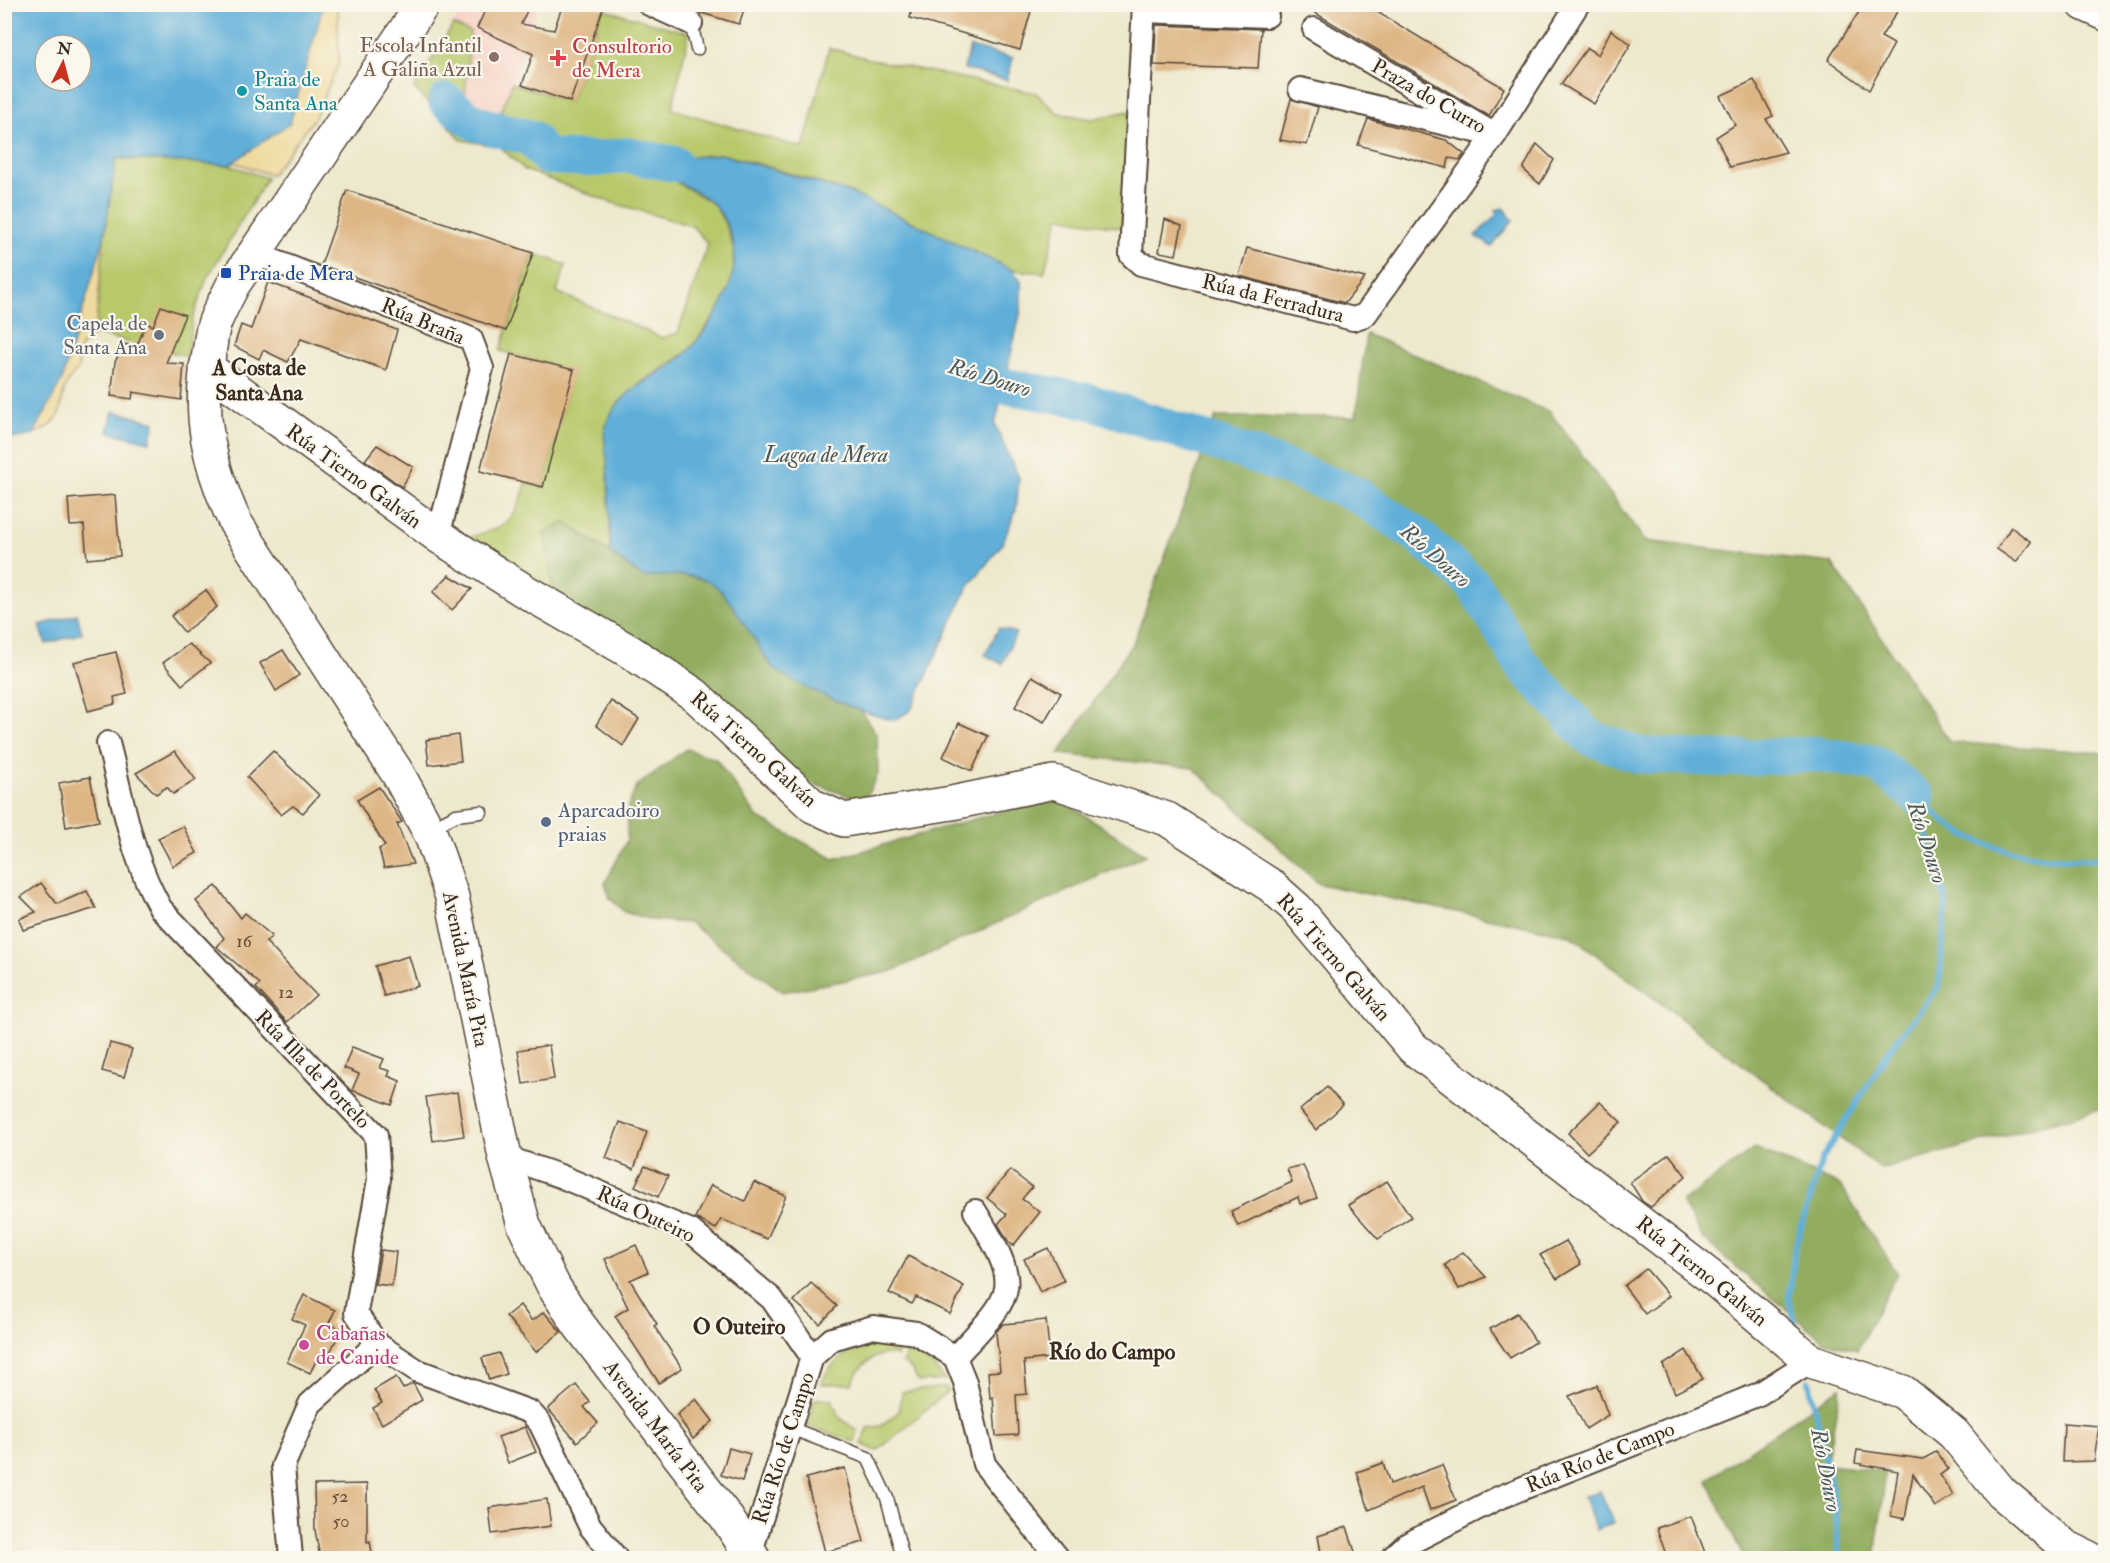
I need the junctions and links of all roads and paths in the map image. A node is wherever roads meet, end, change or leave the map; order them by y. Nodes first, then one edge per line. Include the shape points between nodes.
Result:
1 (423, 4) edge
2 (649, 4) edge
3 (1578, 4) edge
4 (2084, 4) edge
5 (1144, 8) edge
6 (2106, 14) edge
7 (1267, 16) dead end
8 (691, 23) joint
9 (1314, 29) dead end
10 (697, 49) dead end
11 (1299, 90) dead end
12 (1495, 135) junction
13 (254, 253) junction
14 (206, 367) junction
15 (438, 536) junction
16 (108, 743) dead end
17 (482, 812) dead end
18 (428, 830) junction
19 (505, 1157) junction
20 (975, 1211) dead end
21 (377, 1344) junction
22 (812, 1357) junction
23 (955, 1357) junction
24 (1811, 1360) junction
25 (790, 1428) junction
26 (751, 1557) edge
27 (291, 1558) edge
28 (616, 1558) edge
29 (903, 1558) edge
30 (1058, 1558) edge
31 (1392, 1558) edge
32 (2089, 1558) edge

1 - 13 street, Avenida María Pita
2 - 8 street
3 - 12 street, Rúa da Ferradura
4 - 6 street
5 - 7 street
5 - 12 street, Rúa da Ferradura via 1131,255 1140,264 1353,319 1365,315
8 - 10 lane
9 - 12 street, Praza do Curro
11 - 12 street, Praza do Curro
13 - 14 street, Avenida María Pita via 214,323
13 - 15 street, Rúa Braña via 471,339 482,368
14 - 15 street, Rúa Tierno Galván
14 - 18 street, Avenida María Pita via 204,421 209,453 235,522 398,774
15 - 24 street, Rúa Tierno Galván via 629,651 694,695 813,806 844,819 1054,782 1167,819 1270,885 1297,909 1413,1048 1716,1281
16 - 21 street, Rúa Illa de Portelo via 131,839 147,885 161,909 376,1135 379,1179 356,1313
17 - 18 lane via 449,817
18 - 19 street, Avenida María Pita via 452,897
19 - 22 street, Rúa Outeiro via 691,1231 772,1299
19 - 26 street, Avenida María Pita via 524,1225 554,1287 726,1516
20 - 23 street via 1001,1254 1008,1281 1005,1300
21 - 27 street via 310,1404 283,1466
21 - 28 street, Rúa Illa de Portelo via 418,1371 530,1412 540,1423 590,1526
22 - 23 street, Rúa Río de Campo via 832,1339 873,1327 916,1333
22 - 25 street, Rúa Río de Campo
23 - 30 street via 965,1382 984,1464
24 - 31 street, Rúa Río de Campo via 1759,1394 1498,1498 1406,1545
24 - 32 street, Rúa Tierno Galván via 1903,1392 1954,1434 2001,1492 2066,1547
25 - 26 street, Rúa Río de Campo
25 - 29 lane via 868,1458 887,1498

